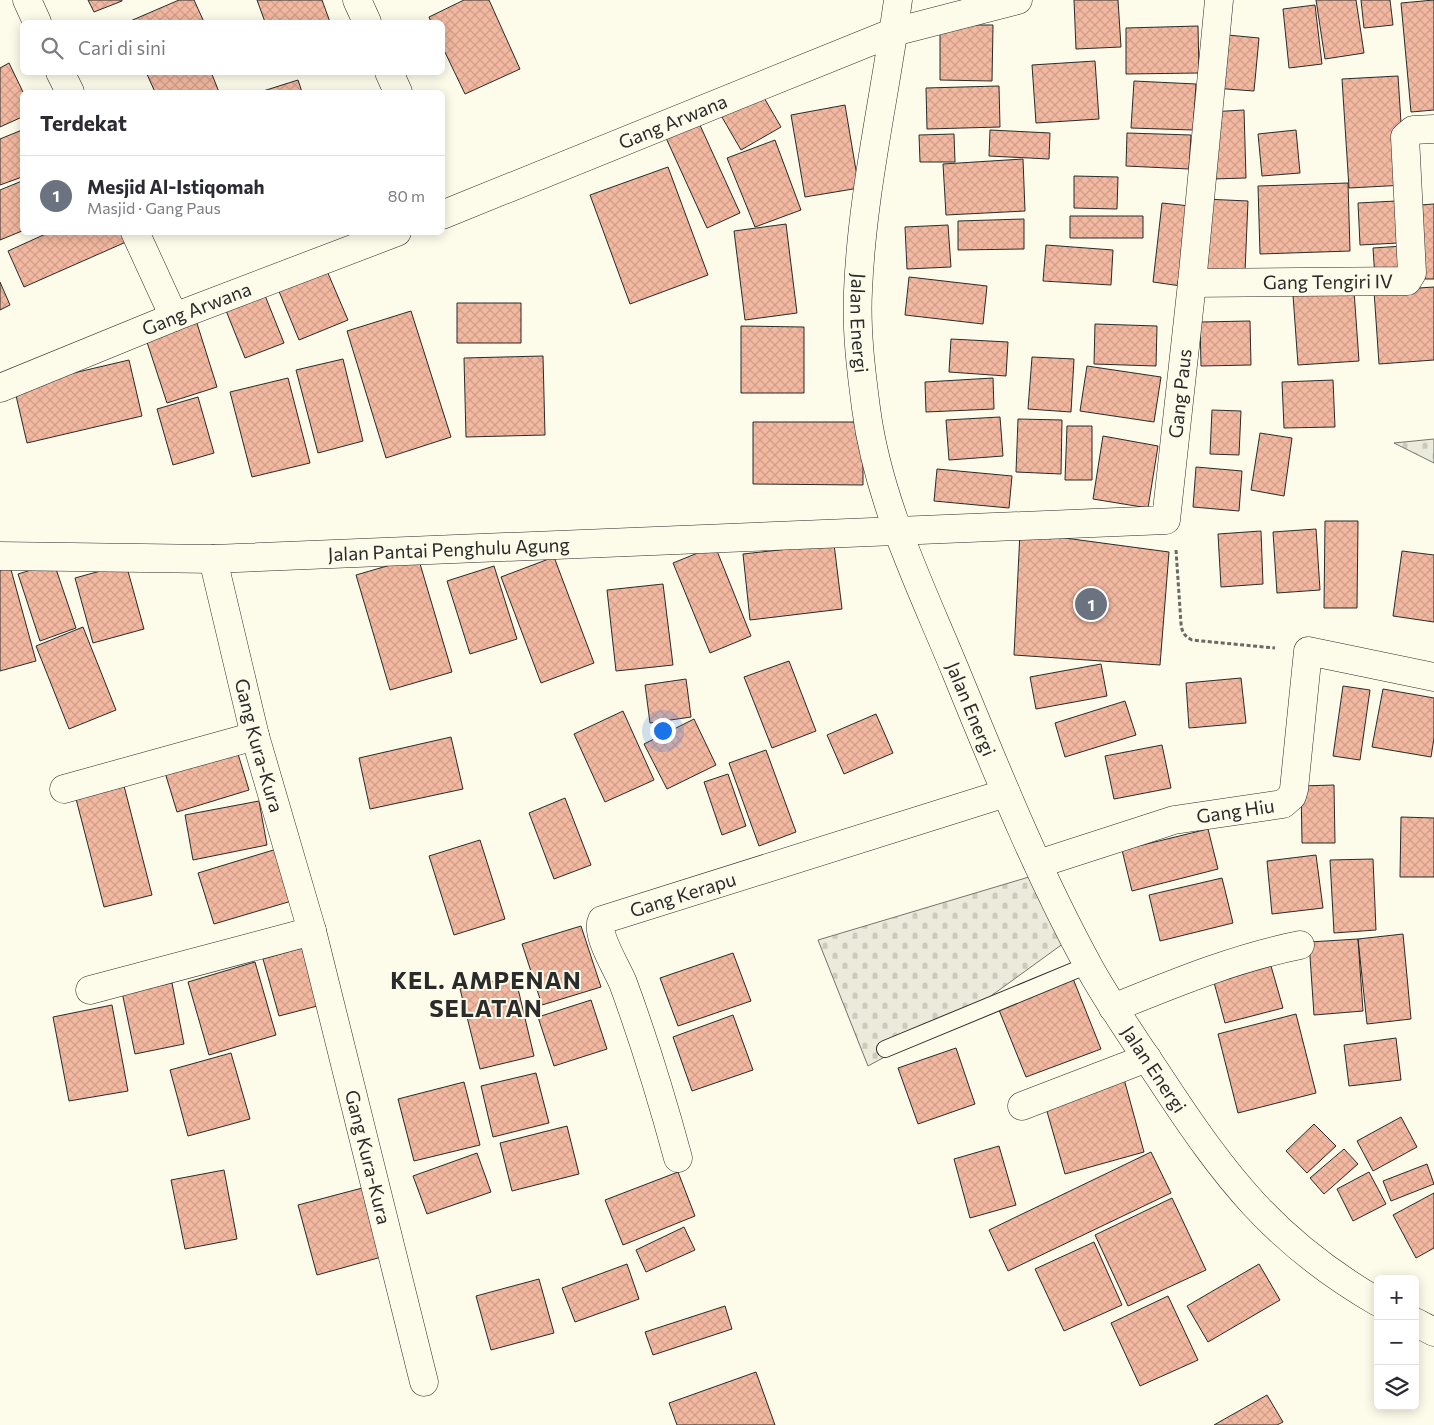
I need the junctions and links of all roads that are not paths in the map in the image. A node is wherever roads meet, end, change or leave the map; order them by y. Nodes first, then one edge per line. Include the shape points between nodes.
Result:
1 (27, 0) edge
2 (357, 0) edge
3 (898, 0) edge
4 (1018, 0) edge
5 (1219, 0) edge
6 (36, 20) edge
7 (366, 20) edge
8 (894, 32) junction
9 (62, 75) edge
10 (390, 75) edge
11 (69, 90) edge
12 (397, 90) edge
13 (1434, 129) edge
14 (446, 206) edge
15 (136, 235) edge
16 (389, 235) edge
17 (1192, 283) junction
18 (174, 317) junction
19 (0, 388) edge
20 (898, 531) junction
21 (0, 556) edge
22 (212, 558) junction
23 (1434, 677) edge
24 (256, 736) junction
25 (64, 789) dead end
26 (1006, 793) junction
27 (1038, 864) junction
28 (312, 931) junction
29 (1300, 945) dead end
30 (1088, 965) junction
31 (90, 990) dead end
32 (1113, 1008) junction
33 (885, 1049) dead end
34 (1147, 1058) junction
35 (1022, 1106) dead end
36 (678, 1158) dead end
37 (1374, 1299) edge
38 (1419, 1324) edge
39 (1434, 1332) edge
40 (424, 1382) dead end

1 - 6 main road
2 - 7 main road
3 - 8 main road, Jalan Energi
4 - 8 main road, Gang Arwana
5 - 17 main road, Gang Paus
8 - 14 main road, Gang Arwana
8 - 20 main road, Jalan Energi via 869,176 858,294 866,413 875,457
9 - 11 main road
10 - 12 main road
13 - 17 main road, Gang Tengiri IV via 1413,130 1405,138 1412,273 1408,281
15 - 18 main road
16 - 18 main road, Gang Arwana
17 - 20 main road, Gang Paus via 1166,520
18 - 19 main road, Gang Arwana
20 - 22 main road, Jalan Pantai Penghulu Agung
20 - 26 main road, Jalan Energi
21 - 22 main road, Jalan Pantai Penghulu Agung
22 - 24 main road, Gang Kura-Kura
23 - 27 main road, Gang Hiu via 1308,651 1294,789 1292,796 1283,804 1174,820
24 - 25 main road
24 - 28 main road, Gang Kura-Kura
26 - 27 main road, Jalan Energi
26 - 36 main road, Gang Kerapu via 602,920 601,935 622,982
27 - 30 main road, Jalan Energi
28 - 31 main road
28 - 40 main road, Gang Kura-Kura
29 - 32 main road via 1222,964
30 - 32 main road, Jalan Energi
30 - 33 lane
32 - 34 main road, Jalan Energi
34 - 35 main road
34 - 37 main road, Jalan Energi via 1203,1143 1253,1205 1305,1254
38 - 39 main road

